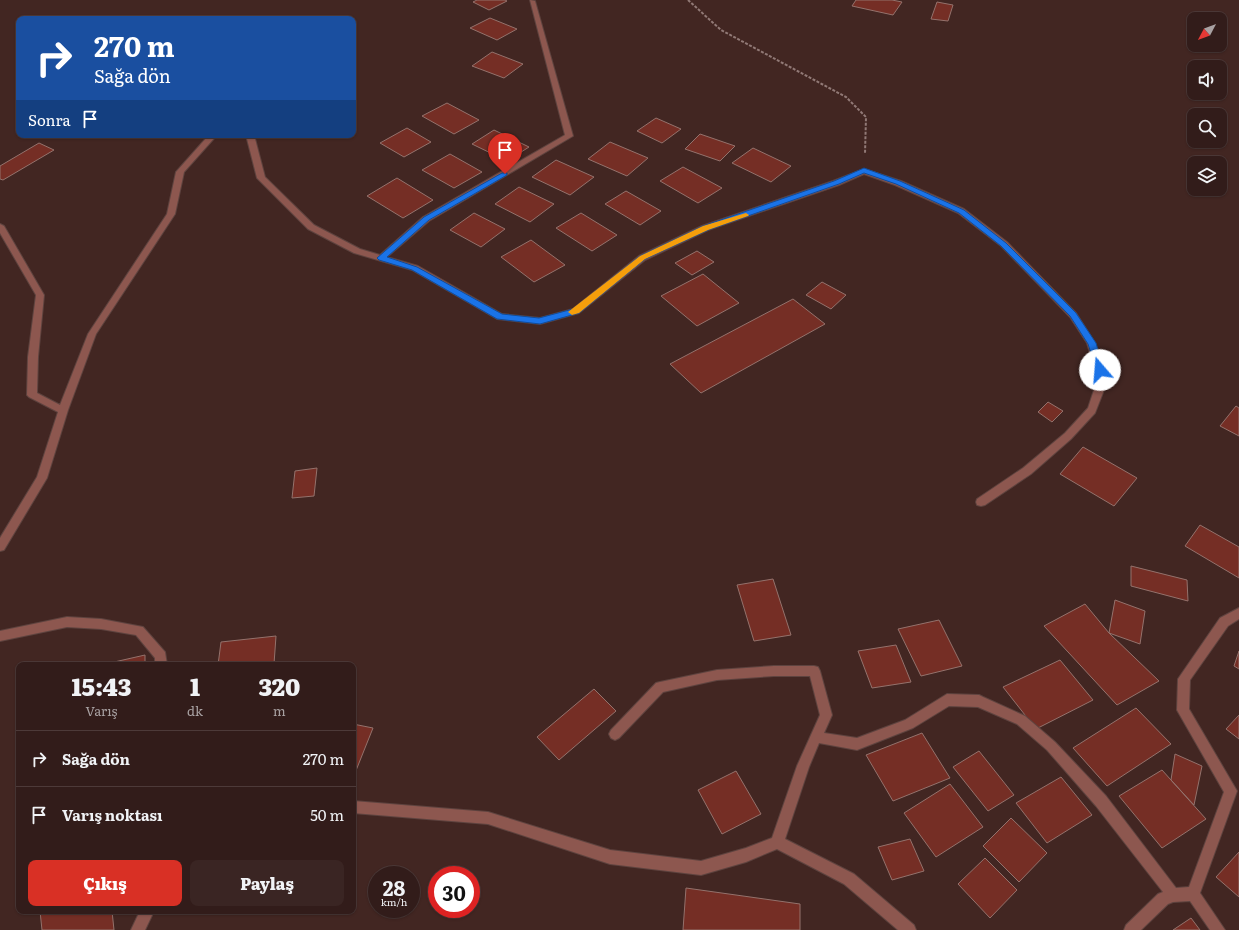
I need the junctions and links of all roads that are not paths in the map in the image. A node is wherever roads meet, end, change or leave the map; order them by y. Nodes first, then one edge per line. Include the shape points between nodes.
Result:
1 (532, 1) dead end
2 (210, 138) edge
3 (251, 138) edge
4 (0, 226) edge
5 (381, 258) junction
6 (63, 410) junction
7 (981, 502) dead end
8 (0, 548) edge
9 (1239, 613) edge
10 (0, 636) edge
11 (161, 662) edge
12 (615, 734) dead end
13 (816, 737) junction
14 (356, 807) edge
15 (777, 842) junction
16 (1193, 894) junction
17 (1173, 895) junction
18 (146, 914) edge
19 (138, 930) edge
20 (909, 930) edge
21 (1131, 930) edge
22 (1218, 930) edge

1 - 5 street via 569,136 426,219
2 - 6 street via 180,172 171,214 92,334
3 - 5 street via 261,178 311,226 357,251
4 - 6 street via 40,295 33,357 32,395
5 - 7 street via 415,268 500,317 540,321 576,311 642,258 705,228 836,183 864,170 898,183 961,211 1004,244 1073,314 1092,343 1100,370 1099,390 1092,410 1068,436 1027,471
6 - 8 street via 42,478
9 - 16 street via 1224,622 1184,679 1183,710 1231,791
10 - 11 street via 67,622 101,624 139,631 160,656
12 - 13 street via 660,687 717,675 814,671 826,715
13 - 15 street via 803,766
13 - 17 street via 857,744 908,724 947,700 979,701 1021,720 1051,746 1101,801
14 - 15 street via 488,818 610,857 701,868 746,855
15 - 20 street via 849,880
16 - 17 street
16 - 22 street
17 - 21 street via 1163,899
18 - 19 street

